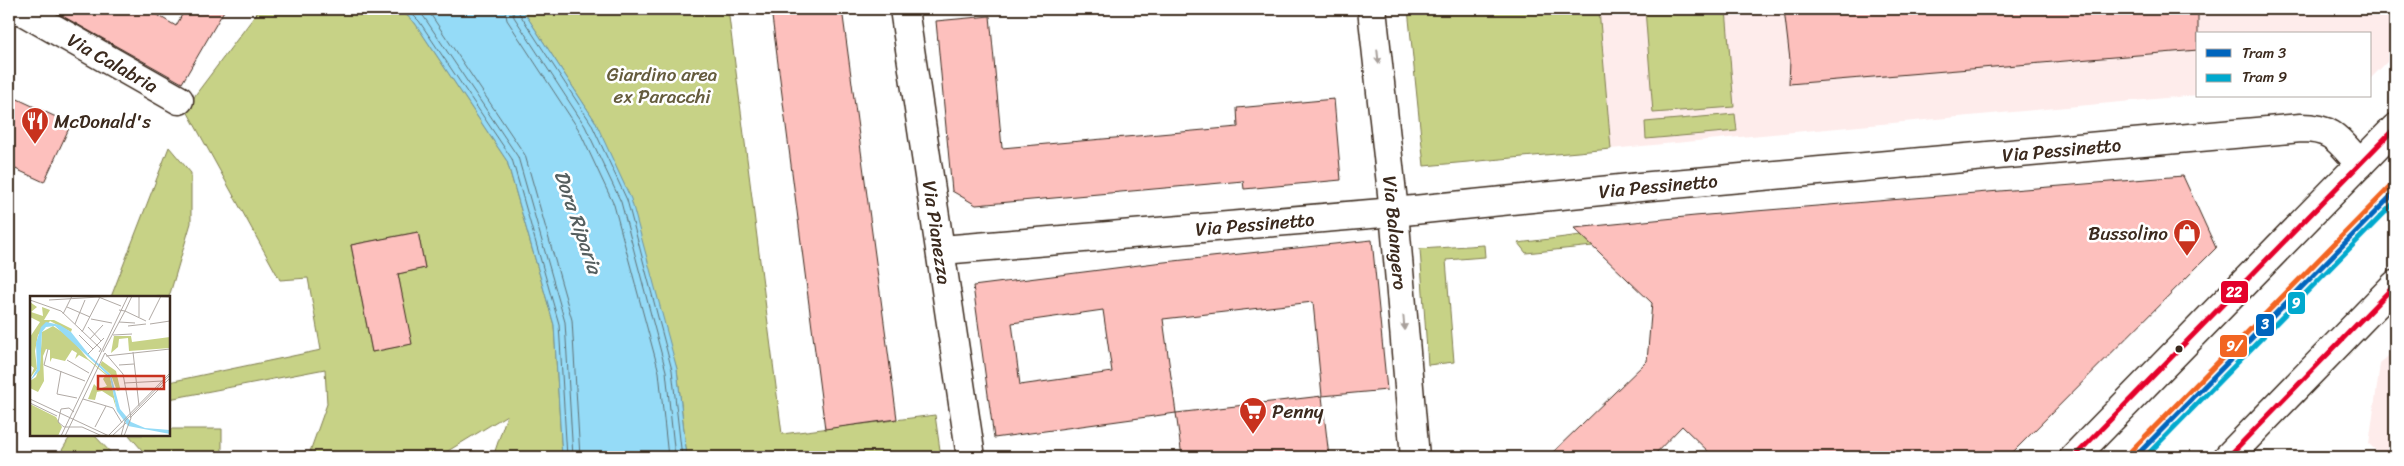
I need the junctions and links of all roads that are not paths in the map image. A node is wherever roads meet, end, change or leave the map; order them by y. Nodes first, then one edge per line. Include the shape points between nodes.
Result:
1 (19, 9) edge
2 (904, 9) edge
3 (1372, 9) edge
4 (180, 100) dead end
5 (2395, 128) edge
6 (2360, 164) junction
7 (1394, 212) junction
8 (942, 250) junction
9 (2395, 285) edge
10 (971, 457) edge
11 (1415, 457) edge
12 (2074, 457) edge
13 (2228, 457) edge

1 - 4 street, Via Calabria
2 - 8 street, Via Pianezza
3 -> 7 street, Via Balangero
5 - 6 street
6 - 7 street, Via Pessinetto via 2331,134 2319,128 2301,128
6 - 12 street
7 - 8 street, Via Pessinetto
7 -> 11 street, Via Balangero
8 - 10 street, Via Pianezza
9 - 13 street

